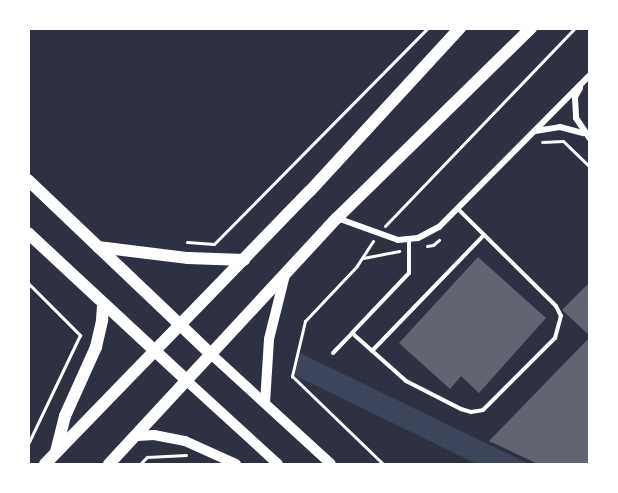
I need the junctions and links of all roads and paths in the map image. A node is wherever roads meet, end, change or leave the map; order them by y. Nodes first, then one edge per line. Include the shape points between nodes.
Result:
1 (428, 28) edge
2 (460, 28) edge
3 (531, 28) edge
4 (575, 28) edge
5 (590, 75) edge
6 (582, 82) junction
7 (534, 131) junction
8 (583, 133) junction
9 (590, 139) edge
10 (28, 180) edge
11 (458, 208) junction
12 (336, 218) junction
13 (28, 233) edge
14 (377, 234) junction
15 (484, 235) junction
16 (409, 239) junction
17 (187, 242) dead end
18 (98, 247) junction
19 (244, 260) junction
20 (285, 274) junction
21 (28, 283) edge
22 (103, 304) junction
23 (180, 326) junction
24 (352, 333) junction
25 (371, 351) junction
26 (155, 352) junction
27 (333, 354) dead end
28 (212, 355) junction
29 (187, 381) junction
30 (265, 404) junction
31 (137, 436) junction
32 (28, 444) edge
33 (56, 453) junction
34 (186, 455) dead end
35 (45, 465) edge
36 (109, 465) edge
37 (140, 465) edge
38 (236, 465) edge
39 (278, 465) edge
40 (330, 465) edge
41 (383, 465) edge

1 - 17 path via 214,244
2 - 19 main road
3 - 12 main road
4 - 14 path
5 - 6 street
6 - 7 street
6 - 8 street via 575,98 576,118
7 - 8 street via 560,127
7 - 11 street
8 - 9 street
10 - 18 main road
11 - 15 lane
11 - 16 street via 438,227
12 - 14 street
12 - 20 main road
13 - 22 main road
14 - 16 street
14 - 41 path via 357,266 305,321 292,376
15 - 25 lane
15 - 25 lane via 556,306 561,316 555,338 483,410 471,412 406,381
16 - 24 lane via 409,273
18 - 19 main road
18 - 23 main road
19 - 23 main road
20 - 28 main road
20 - 30 main road via 269,339
21 - 32 path via 80,335
22 - 26 main road
22 - 33 main road via 96,347 65,416
23 - 26 main road
23 - 28 main road
24 - 25 lane
24 - 27 lane
26 - 29 main road
26 - 33 main road
28 - 29 main road
28 - 30 main road
29 - 31 main road
29 - 39 main road
30 - 40 main road
31 - 36 main road
31 - 38 main road via 185,441
33 - 35 main road
34 - 37 path via 147,457

